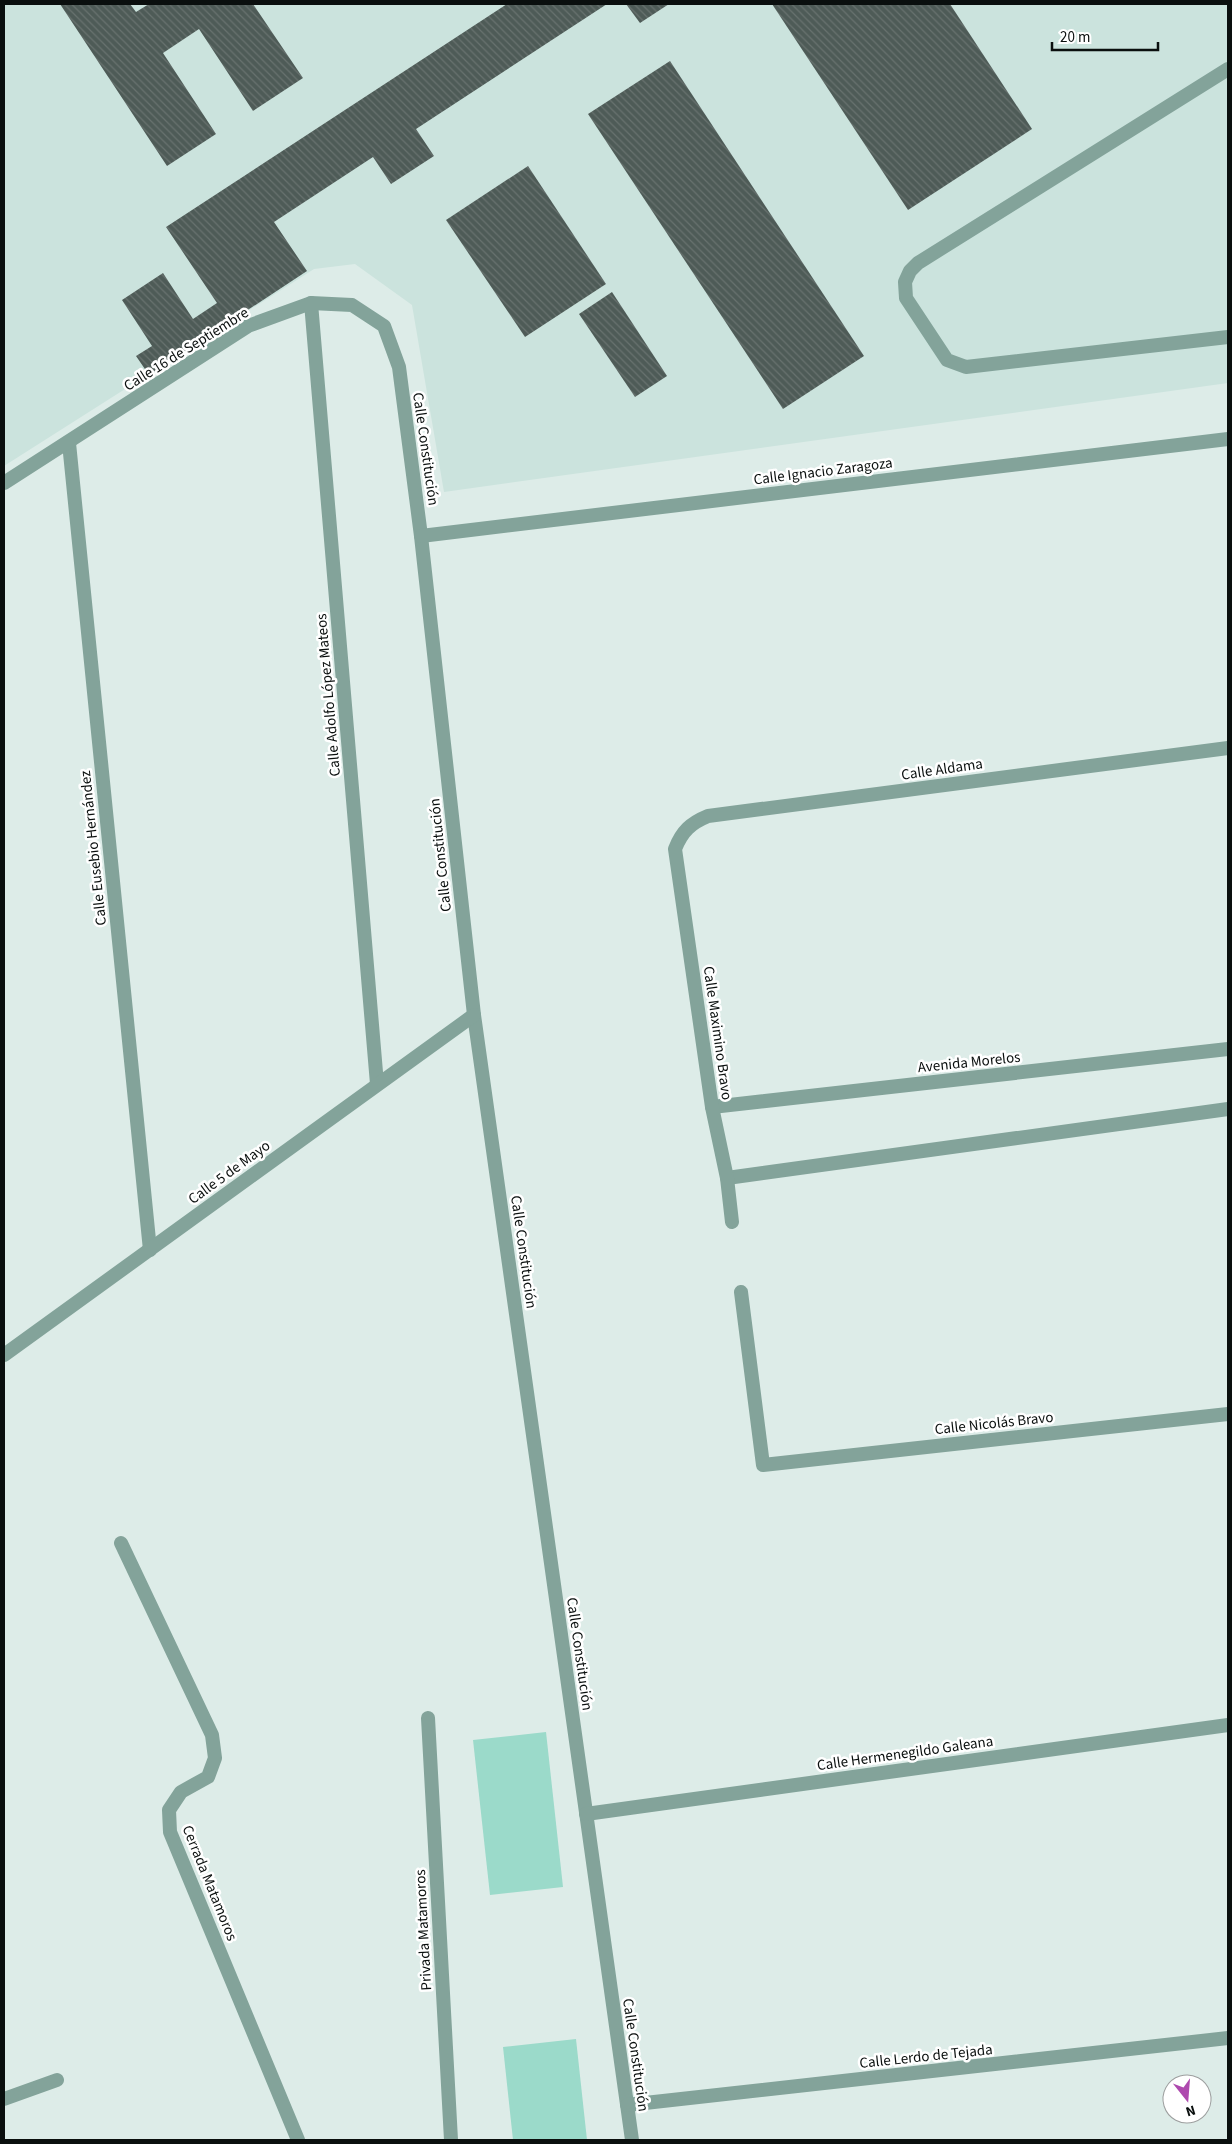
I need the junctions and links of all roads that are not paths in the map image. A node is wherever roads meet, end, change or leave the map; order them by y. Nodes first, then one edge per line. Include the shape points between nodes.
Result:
1 (1228, 69) edge
2 (311, 303) junction
3 (1228, 337) edge
4 (399, 367) joint
5 (1228, 439) edge
6 (69, 443) junction
7 (4, 483) edge
8 (421, 536) junction
9 (1228, 748) edge
10 (675, 849) joint
11 (474, 1016) junction
12 (1228, 1049) edge
13 (377, 1084) junction
14 (712, 1107) junction
15 (1228, 1109) edge
16 (727, 1178) junction
17 (732, 1222) dead end
18 (150, 1250) junction
19 (741, 1292) dead end
20 (4, 1356) edge
21 (1228, 1414) edge
22 (121, 1543) dead end
23 (428, 1718) dead end
24 (1228, 1725) edge
25 (586, 1814) junction
26 (1228, 2038) edge
27 (57, 2080) dead end
28 (4, 2098) edge
29 (627, 2105) junction
30 (298, 2140) edge
31 (451, 2140) edge
32 (632, 2140) edge

1 - 3 street via 918,264 910,272 905,290 910,306 947,360 966,366
2 - 4 street, Calle 16 de Septiembre via 352,305 384,326
2 - 6 street, Calle 16 de Septiembre via 248,326
2 - 13 street, Calle Adolfo López Mateos
4 - 8 street, Calle Constitución
5 - 8 street, Calle Ignacio Zaragoza
6 - 7 street, Calle 16 de Septiembre
6 - 18 street, Calle Eusebio Hernández
8 - 11 street, Calle Constitución
9 - 10 street, Calle Aldama via 708,816 692,822 680,836
10 - 14 street, Calle Maximino Bravo
11 - 13 street, Calle 5 de Mayo
11 - 25 street, Calle Constitución
12 - 14 street, Avenida Morelos
13 - 18 street, Calle 5 de Mayo
14 - 16 street, Calle Maximino Bravo
15 - 16 street
16 - 17 street, Calle Maximino Bravo
18 - 20 street, Calle 5 de Mayo
19 - 21 street, Calle Nicolás Bravo via 763,1464
22 - 30 street, Cerrada Matamoros via 212,1735 215,1758 208,1777 181,1792 169,1810 170,1832
23 - 31 street, Privada Matamoros
24 - 25 street, Calle Hermenegildo Galeana
25 - 29 street, Calle Constitución
26 - 29 street, Calle Lerdo de Tejada
27 - 28 street
29 - 32 street, Calle Constitución

